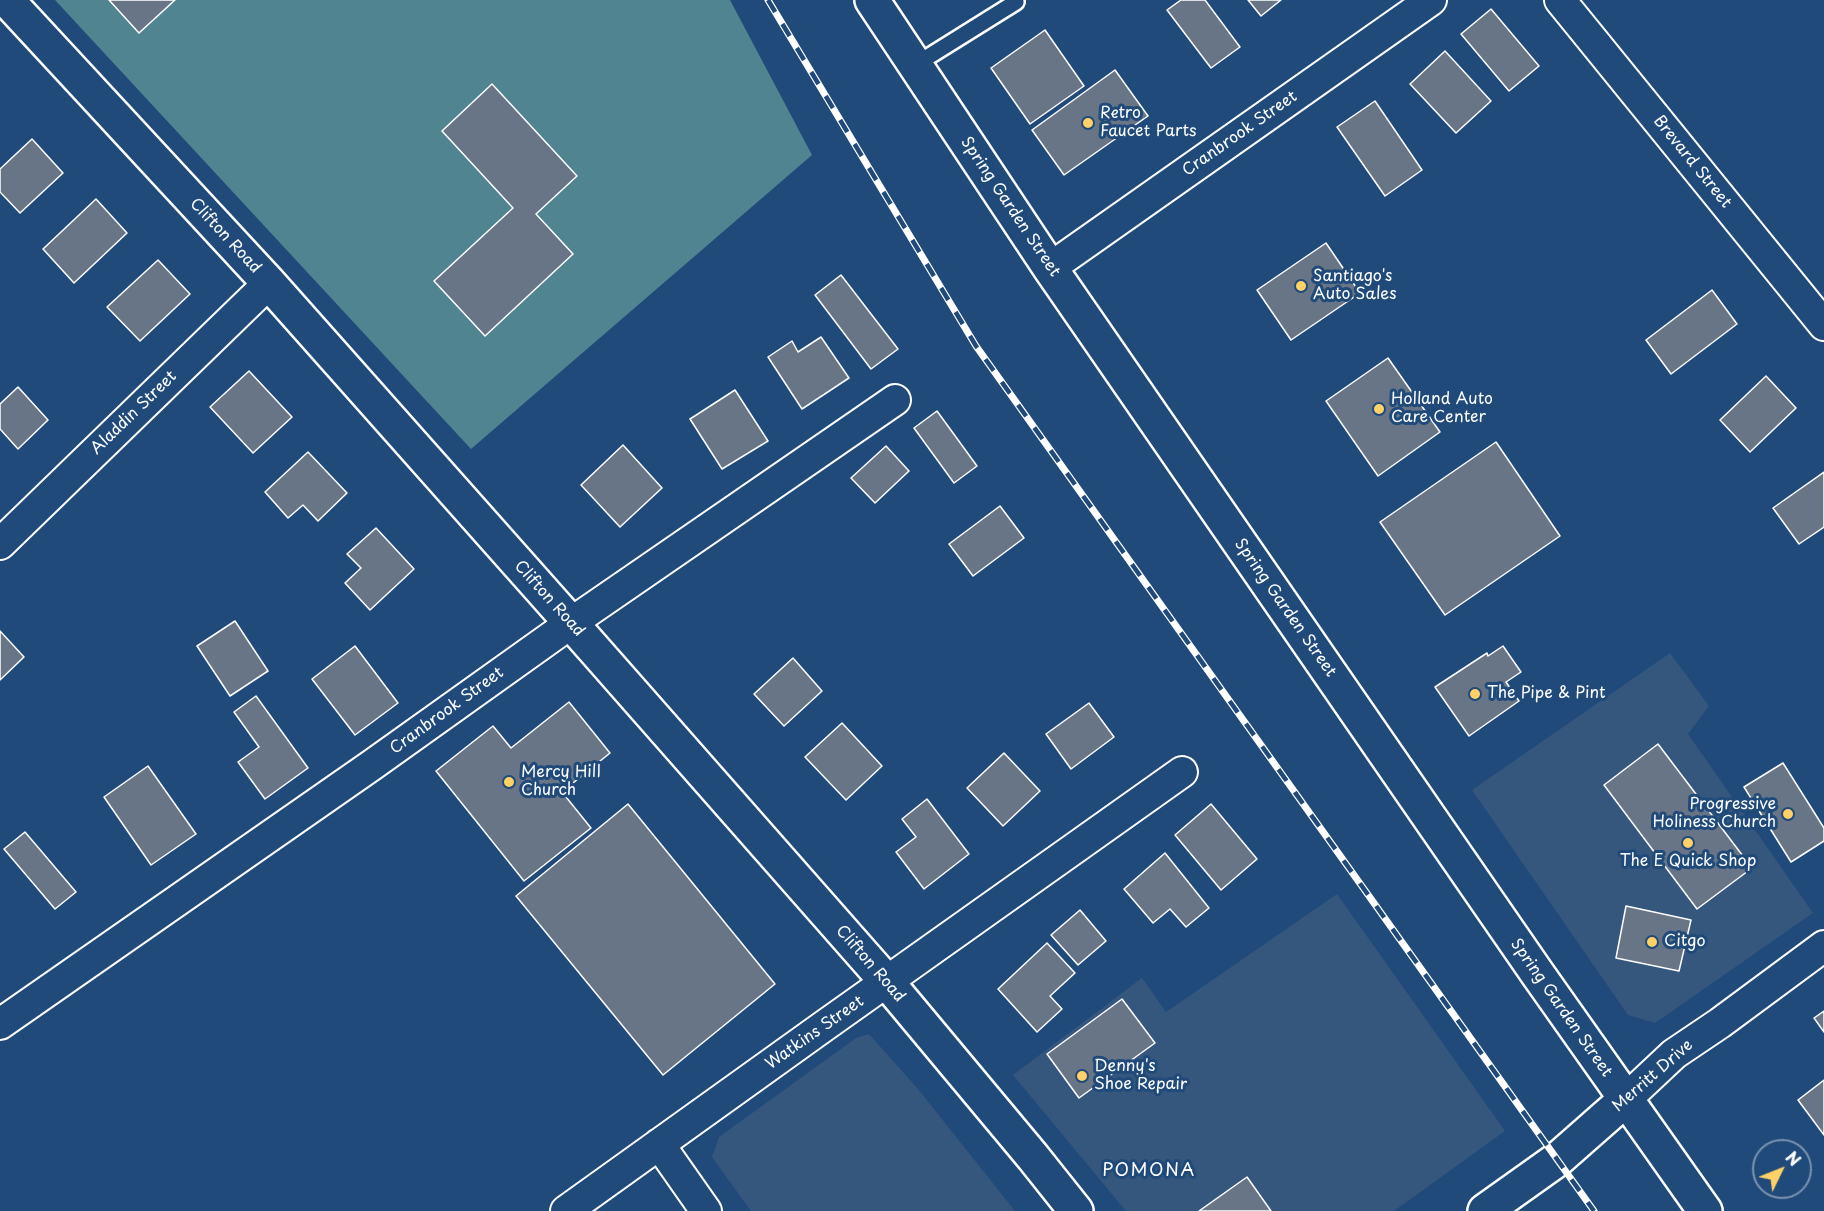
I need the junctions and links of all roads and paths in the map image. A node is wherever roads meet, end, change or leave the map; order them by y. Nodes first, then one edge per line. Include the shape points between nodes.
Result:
1 (7, 0) edge
2 (872, 0) edge
3 (1431, 0) edge
4 (1560, 0) edge
5 (1016, 2) dead end
6 (915, 65) junction
7 (1050, 268) junction
8 (268, 283) junction
9 (1822, 318) edge
10 (895, 400) dead end
11 (0, 544) edge
12 (571, 623) junction
13 (1182, 772) dead end
14 (1824, 946) edge
15 (887, 982) junction
16 (0, 1024) edge
17 (1625, 1100) junction
18 (659, 1144) junction
19 (566, 1211) edge
20 (706, 1211) edge
21 (1076, 1211) edge
22 (1485, 1211) edge
23 (1705, 1211) edge

1 - 8 main road, Clifton Road
2 - 6 main road, Spring Garden Street
3 - 7 street, Cranbrook Street
4 - 9 street, Brevard Street
5 - 6 lane
6 - 7 main road, Spring Garden Street
7 - 17 main road, Spring Garden Street
8 - 11 street, Aladdin Street
8 - 12 main road, Clifton Road
10 - 12 street, Cranbrook Street
12 - 15 main road, Clifton Road
12 - 16 street, Cranbrook Street
13 - 15 street, Watkins Street
14 - 17 street, Merritt Drive via 1674,1053
15 - 18 street, Watkins Street
15 - 21 main road, Clifton Road
17 - 22 main road, Merritt Drive via 1558,1159
17 - 23 main road, Spring Garden Street
18 - 19 street, Watkins Street
18 - 20 street

